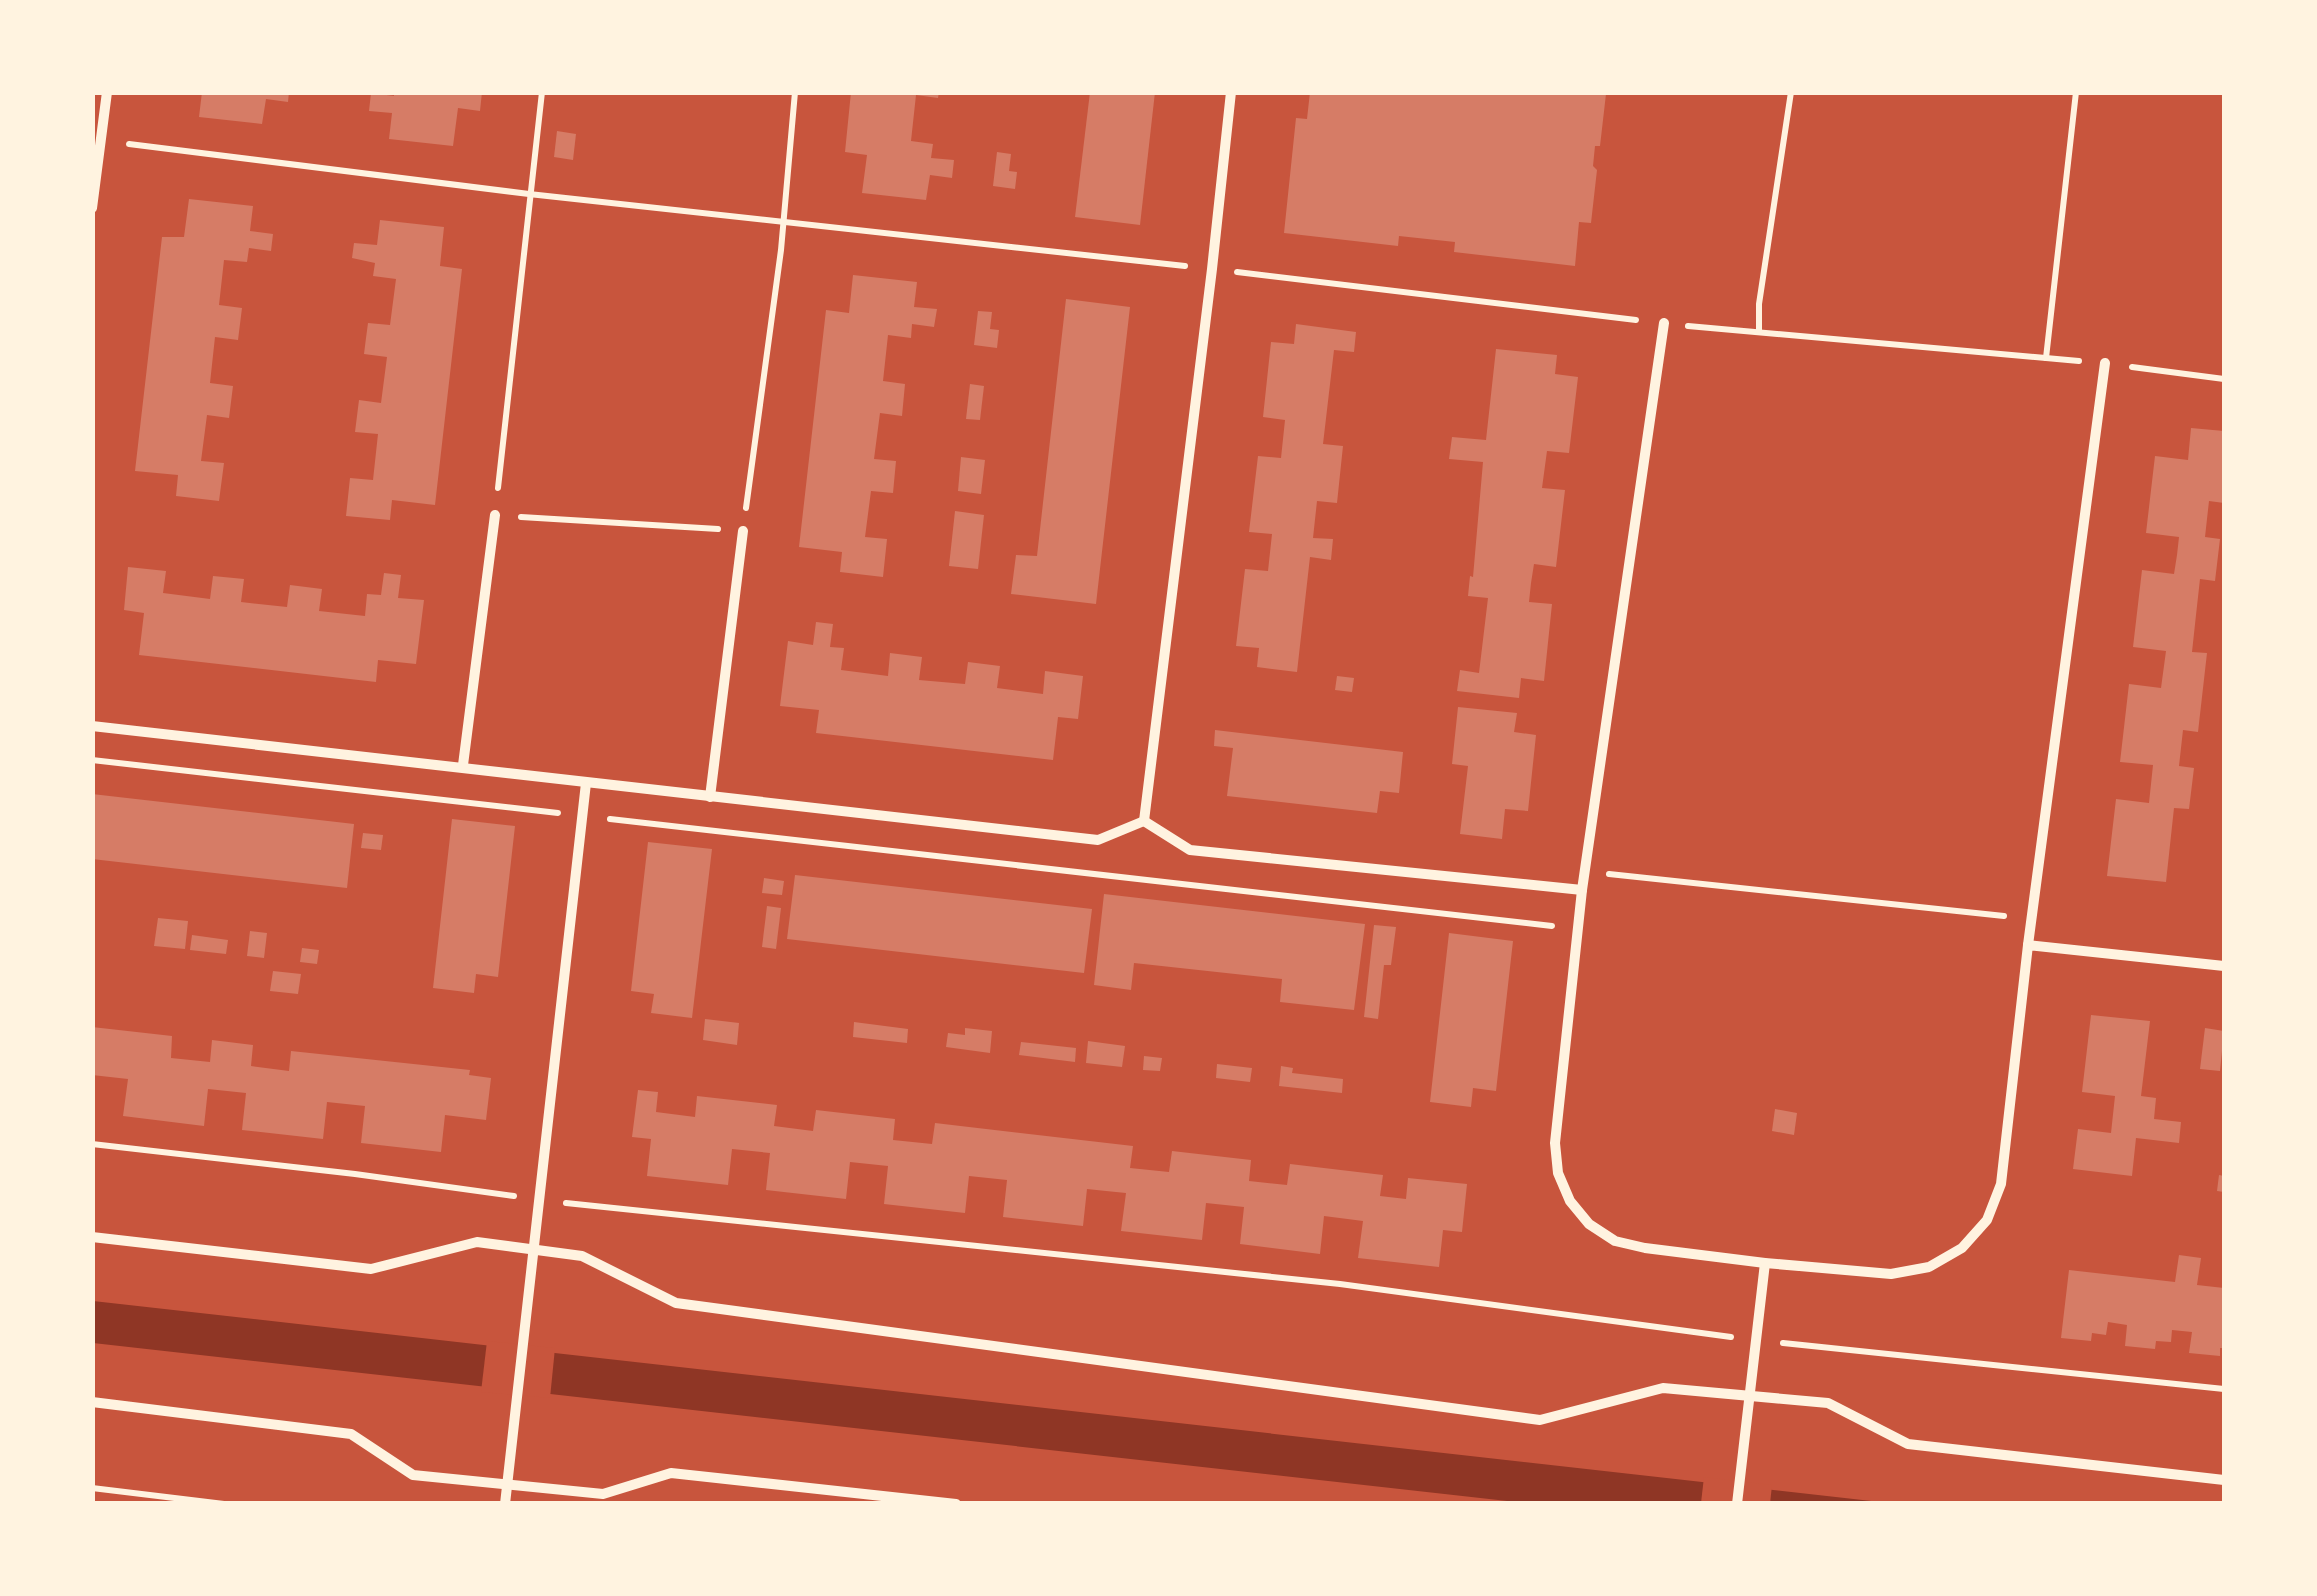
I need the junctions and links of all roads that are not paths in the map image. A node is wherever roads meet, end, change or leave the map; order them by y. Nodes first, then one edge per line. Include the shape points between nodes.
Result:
1 (107, 92) edge
2 (1231, 92) edge
3 (92, 208) edge
4 (1664, 324) road end
5 (2105, 364) road end
6 (495, 515) road end
7 (742, 531) road end
8 (92, 726) edge
9 (463, 765) junction
10 (586, 784) junction
11 (710, 797) junction
12 (1144, 820) junction
13 (1582, 890) junction
14 (2028, 945) junction
15 (2224, 966) edge
16 (92, 1237) edge
17 (534, 1250) junction
18 (1765, 1262) junction
19 (1750, 1396) junction
20 (92, 1402) edge
21 (2224, 1480) edge
22 (506, 1484) junction
23 (505, 1504) edge
24 (956, 1504) edge
25 (1737, 1504) edge

1 - 3 street
2 - 12 street
4 - 13 street
5 - 14 street
6 - 9 street
7 - 11 street
8 - 9 street
9 - 10 street
10 - 11 street
10 - 17 street
11 - 12 street via 1098,840
12 - 13 street via 1190,850
13 - 18 street via 1556,1143 1558,1173 1570,1201 1616,1241
14 - 15 street
14 - 18 street via 2001,1184 1987,1220 1962,1248 1929,1268 1891,1274
16 - 17 street via 371,1269 476,1242
17 - 19 street via 582,1256 676,1302 1540,1420 1663,1388
17 - 22 street
18 - 19 street
19 - 21 street via 1828,1403 1908,1444
19 - 25 street
20 - 22 street via 352,1434 413,1475
22 - 23 street
22 - 24 street via 604,1494 671,1473

